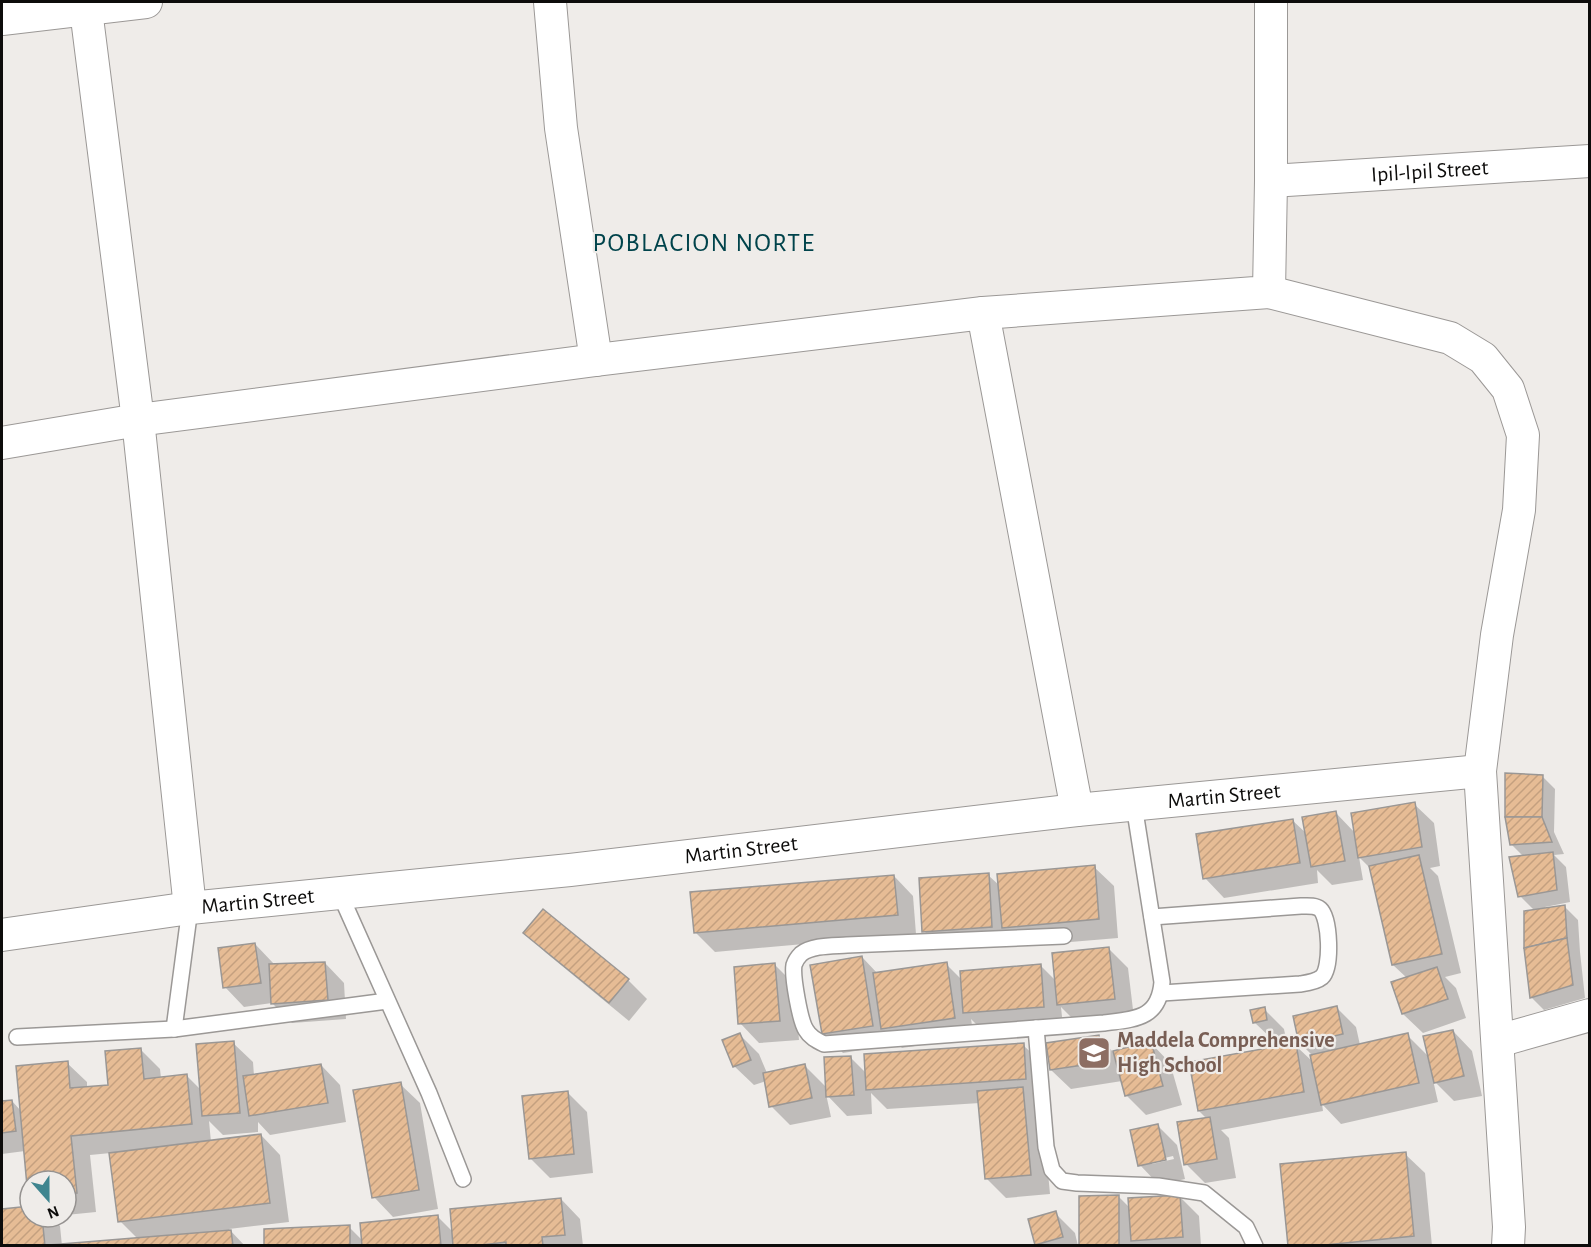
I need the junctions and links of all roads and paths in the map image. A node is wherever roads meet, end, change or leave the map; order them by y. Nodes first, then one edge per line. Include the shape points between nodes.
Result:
1 (146, 2) edge
2 (550, 2) edge
3 (1271, 2) edge
4 (85, 6) edge
5 (2, 19) edge
6 (1590, 161) edge
7 (1271, 181) junction
8 (1269, 292) junction
9 (983, 313) junction
10 (596, 360) junction
11 (138, 420) junction
12 (2, 442) edge
13 (1480, 771) junction
14 (1134, 805) junction
15 (1077, 810) junction
16 (340, 894) junction
17 (190, 908) junction
18 (1152, 917) junction
19 (2, 935) edge
20 (1064, 936) dead end
21 (1162, 993) junction
22 (387, 1001) junction
23 (1590, 1015) edge
24 (1036, 1028) junction
25 (174, 1029) junction
26 (17, 1037) dead end
27 (1497, 1041) junction
28 (463, 1179) dead end
29 (1255, 1245) edge
30 (1508, 1245) edge

1 - 4 street
2 - 10 street via 561,128
3 - 7 street
4 - 5 street
4 - 11 street
6 - 7 street, Ipil-Ipil Street
7 - 8 street
8 - 9 street
8 - 13 street via 1450,338 1483,358 1508,389 1523,435 1519,510 1497,635
9 - 10 street
9 - 15 street
10 - 11 street
11 - 12 street
11 - 17 street
13 - 14 street, Martin Street
13 - 27 street
14 - 15 street, Martin Street
14 - 18 lane
15 - 16 street, Martin Street
16 - 17 street, Martin Street
16 - 22 lane
17 - 19 street, Martin Street
17 - 25 lane
18 - 21 lane
18 - 21 lane via 1301,906 1322,910 1326,921 1328,967 1316,980
20 - 24 lane via 847,945 813,949 802,953 794,963 801,1020 813,1039 824,1044
21 - 24 lane via 1149,1013 1134,1020
22 - 25 lane
22 - 28 lane
23 - 27 street
24 - 29 lane via 1046,1147 1052,1170 1062,1181 1158,1186 1204,1193 1246,1227
25 - 26 lane
27 - 30 street

